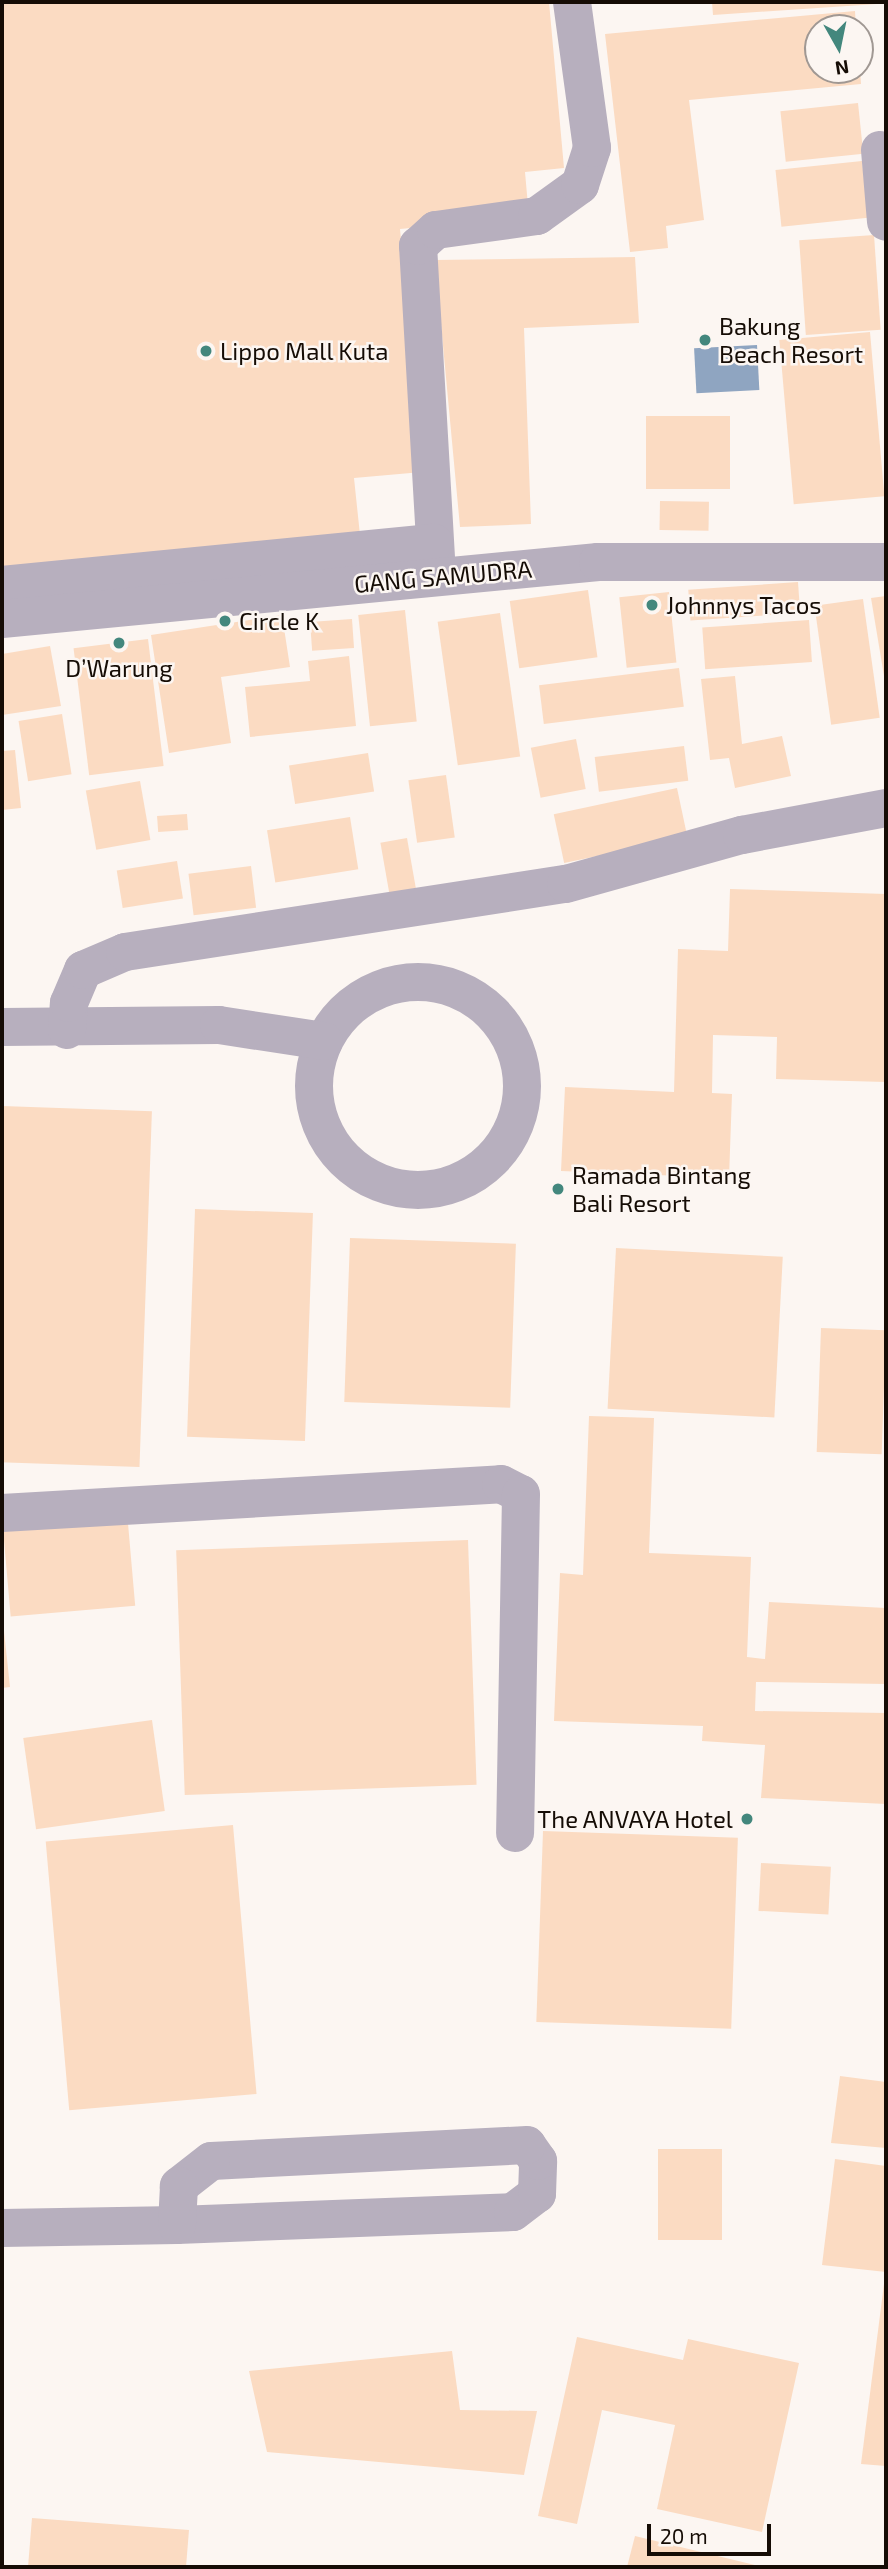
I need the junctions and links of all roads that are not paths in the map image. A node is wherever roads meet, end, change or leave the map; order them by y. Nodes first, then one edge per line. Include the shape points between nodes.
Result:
1 (572, 2) edge
2 (880, 150) dead end
3 (886, 222) edge
4 (435, 559) junction
5 (886, 562) edge
6 (2, 585) edge
7 (2, 619) edge
8 (886, 808) edge
9 (2, 1027) edge
10 (67, 1030) junction
11 (324, 1041) junction
12 (2, 1513) edge
13 (515, 1833) dead end
14 (177, 2225) junction
15 (2, 2228) edge

1 - 4 street via 592,149 580,185 537,216 436,230 418,246
2 - 3 street
4 - 5 street, GANG SAMUDRA
4 - 6 street
4 - 7 street, GANG SAMUDRA
8 - 10 street via 742,835 566,884 125,952 83,970 69,1003
9 - 10 street
10 - 11 street via 219,1025
11 - 11 street via 339,1017 385,987 431,983 466,993 507,1030 518,1055 520,1110 510,1136 479,1170 446,1186 410,1190 375,1181 351,1166 320,1122 314,1086
12 - 13 street via 501,1484 522,1494
14 - 14 street via 179,2186 211,2161 527,2146 538,2161 537,2194 513,2213
14 - 15 street

